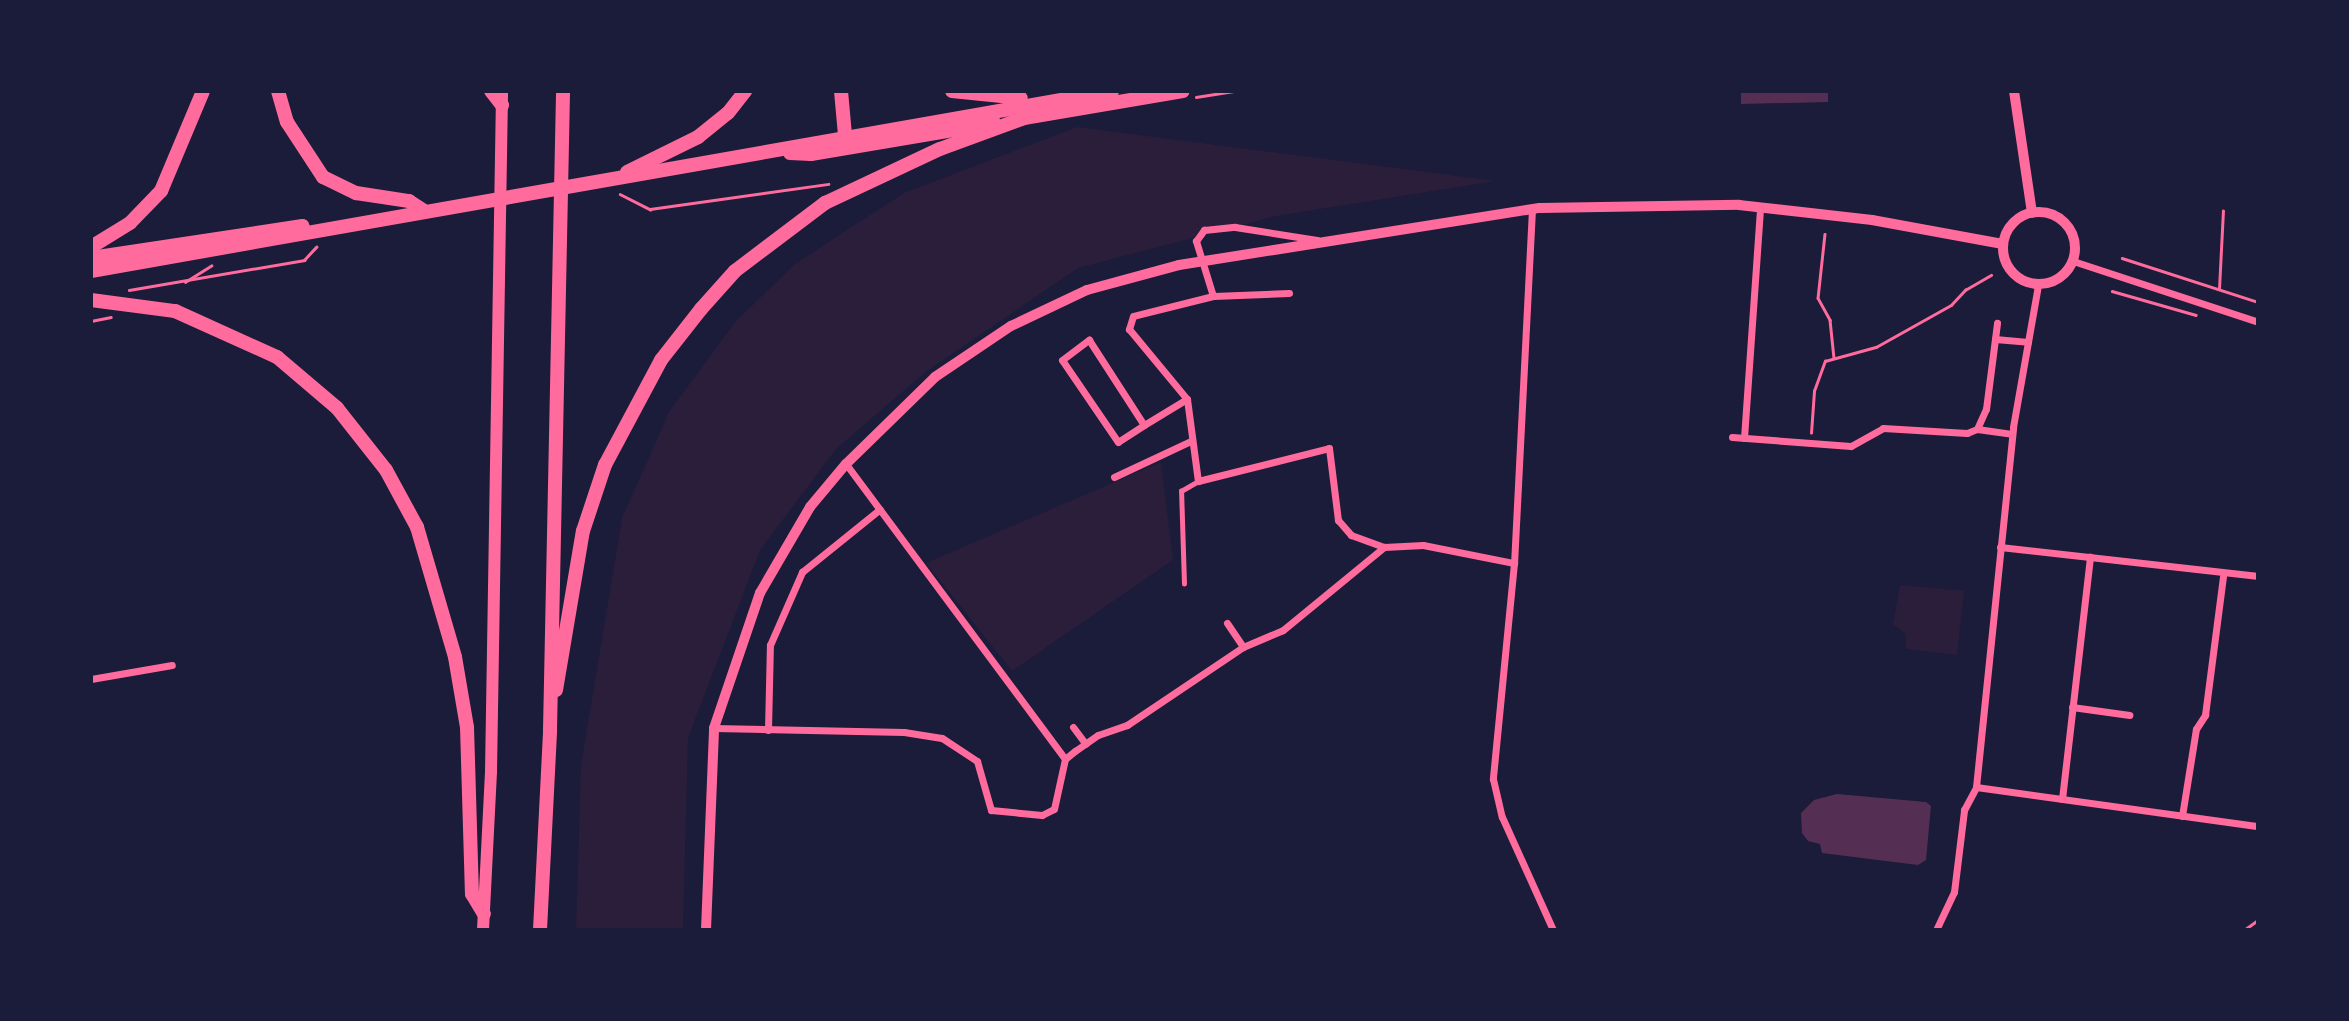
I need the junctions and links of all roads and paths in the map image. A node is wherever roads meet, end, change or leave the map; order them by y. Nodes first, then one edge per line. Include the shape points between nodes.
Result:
1 (203, 91) edge
2 (278, 91) edge
3 (491, 91) edge
4 (563, 91) edge
5 (745, 91) edge
6 (841, 91) edge
7 (952, 91) edge
8 (1112, 91) edge
9 (1183, 91) edge
10 (2014, 91) edge
11 (1078, 96) junction
12 (502, 98) edge
13 (1027, 117) junction
14 (845, 135) junction
15 (821, 152) junction
16 (771, 153) junction
17 (606, 181) junction
18 (813, 183) dead end
19 (626, 194) dead end
20 (1760, 207) junction
21 (1532, 209) junction
22 (423, 210) junction
23 (2223, 211) dead end
24 (2032, 213) junction
25 (391, 216) junction
26 (1825, 234) dead end
27 (324, 239) dead end
28 (1321, 241) junction
29 (2003, 244) junction
30 (91, 247) edge
31 (91, 258) edge
32 (2122, 258) dead end
33 (2073, 261) junction
34 (1206, 263) junction
35 (91, 271) edge
36 (1991, 275) dead end
37 (2038, 285) junction
38 (2219, 289) junction
39 (2112, 290) dead end
40 (126, 293) dead end
41 (1289, 293) dead end
42 (1213, 296) junction
43 (91, 300) edge
44 (2258, 302) edge
45 (2197, 316) dead end
46 (91, 321) edge
47 (103, 321) dead end
48 (2258, 322) edge
49 (1997, 323) dead end
50 (1995, 340) junction
51 (2028, 342) junction
52 (1833, 357) junction
53 (1188, 399) junction
54 (1144, 425) junction
55 (1977, 429) junction
56 (2012, 434) junction
57 (1732, 437) dead end
58 (1744, 438) junction
59 (1191, 441) junction
60 (1810, 443) junction
61 (846, 464) junction
62 (1114, 477) dead end
63 (1198, 481) junction
64 (880, 509) junction
65 (1384, 547) junction
66 (2000, 547) junction
67 (2090, 557) junction
68 (1514, 563) junction
69 (2223, 576) dead end
70 (2258, 576) edge
71 (1184, 584) dead end
72 (1227, 623) dead end
73 (1243, 647) junction
74 (172, 665) dead end
75 (91, 679) edge
76 (2073, 706) junction
77 (2129, 715) dead end
78 (1073, 727) dead end
79 (714, 728) junction
80 (550, 730) junction
81 (768, 730) junction
82 (1086, 744) junction
83 (1065, 759) junction
84 (1976, 787) junction
85 (2062, 799) junction
86 (2182, 816) junction
87 (2258, 826) edge
88 (484, 915) junction
89 (2258, 920) edge
90 (483, 930) edge
91 (540, 930) edge
92 (706, 930) edge
93 (1553, 930) edge
94 (1936, 930) edge
95 (2244, 930) edge

1 - 30 main road via 161,191 130,223
2 - 22 main road via 287,122 323,177 356,192 409,201
3 - 12 main road
4 - 80 main road
5 - 17 main road via 728,113 698,137
6 - 14 main road
7 - 11 main road via 1012,99
8 - 11 main road
9 - 13 main road
10 - 24 street
11 - 14 main road
12 - 88 main road via 491,772
13 - 15 main road
13 - 80 main road via 940,149 825,203 735,271 660,360 605,465 583,531
14 - 15 main road
14 - 16 main road
15 - 16 main road
16 - 17 main road
17 - 22 main road
18 - 19 path via 650,209
20 - 21 street
20 - 29 street via 1872,220
20 - 58 street
21 - 28 street
21 - 68 street
22 - 25 main road
23 - 38 path
24 - 29 street via 2016,221
24 - 33 street via 2053,215 2070,229
25 - 31 main road via 258,231
25 - 35 main road
26 - 52 path via 1818,298 1830,320
27 - 40 path via 304,260
28 - 34 street
28 - 34 street via 1235,227 1204,230 1196,241
29 - 37 street via 2011,272
32 - 38 path
33 - 37 street via 2059,278
33 - 48 street
34 - 42 street
34 - 61 street via 1179,265 1087,290 1011,326 935,377
36 - 52 path via 1940,312 1875,347
37 - 51 street
38 - 44 path
39 - 45 path
41 - 42 street
42 - 53 street via 1133,316 1129,329
43 - 88 main road via 175,311 278,357 337,408 386,470 417,527 455,657 467,727 472,894
46 - 47 path
49 - 50 street
50 - 51 street
50 - 55 street via 1986,409
51 - 56 street
52 - 60 path via 1825,361 1815,390
53 - 54 street
53 - 59 street
54 - 54 street via 1118,442 1062,360 1089,340
55 - 56 street
55 - 60 street via 1967,433 1883,428 1851,446
56 - 66 street
57 - 58 street
58 - 60 street
59 - 62 street
59 - 63 street
61 - 64 street
61 - 79 street via 810,507 760,593
63 - 65 street via 1329,448 1338,520 1351,536
63 - 71 lane via 1181,491
64 - 81 street via 803,572 770,645
64 - 83 street
65 - 68 street via 1423,545
65 - 73 street via 1320,604 1283,630
66 - 67 street
66 - 84 street
67 - 70 street
67 - 76 street
68 - 93 street via 1493,779 1502,817
69 - 86 street via 2205,715 2196,729
72 - 73 street
73 - 82 street via 1127,725
74 - 75 street
76 - 77 street
76 - 85 street
78 - 82 street
79 - 81 street
79 - 92 street
80 - 91 main road
81 - 83 street via 904,732 942,738 977,761 987,802 991,810 1003,814 1042,815 1054,809
82 - 83 street
84 - 85 street
84 - 94 street via 1964,810 1954,892
85 - 86 street
86 - 87 street
88 - 90 main road
89 - 95 path

